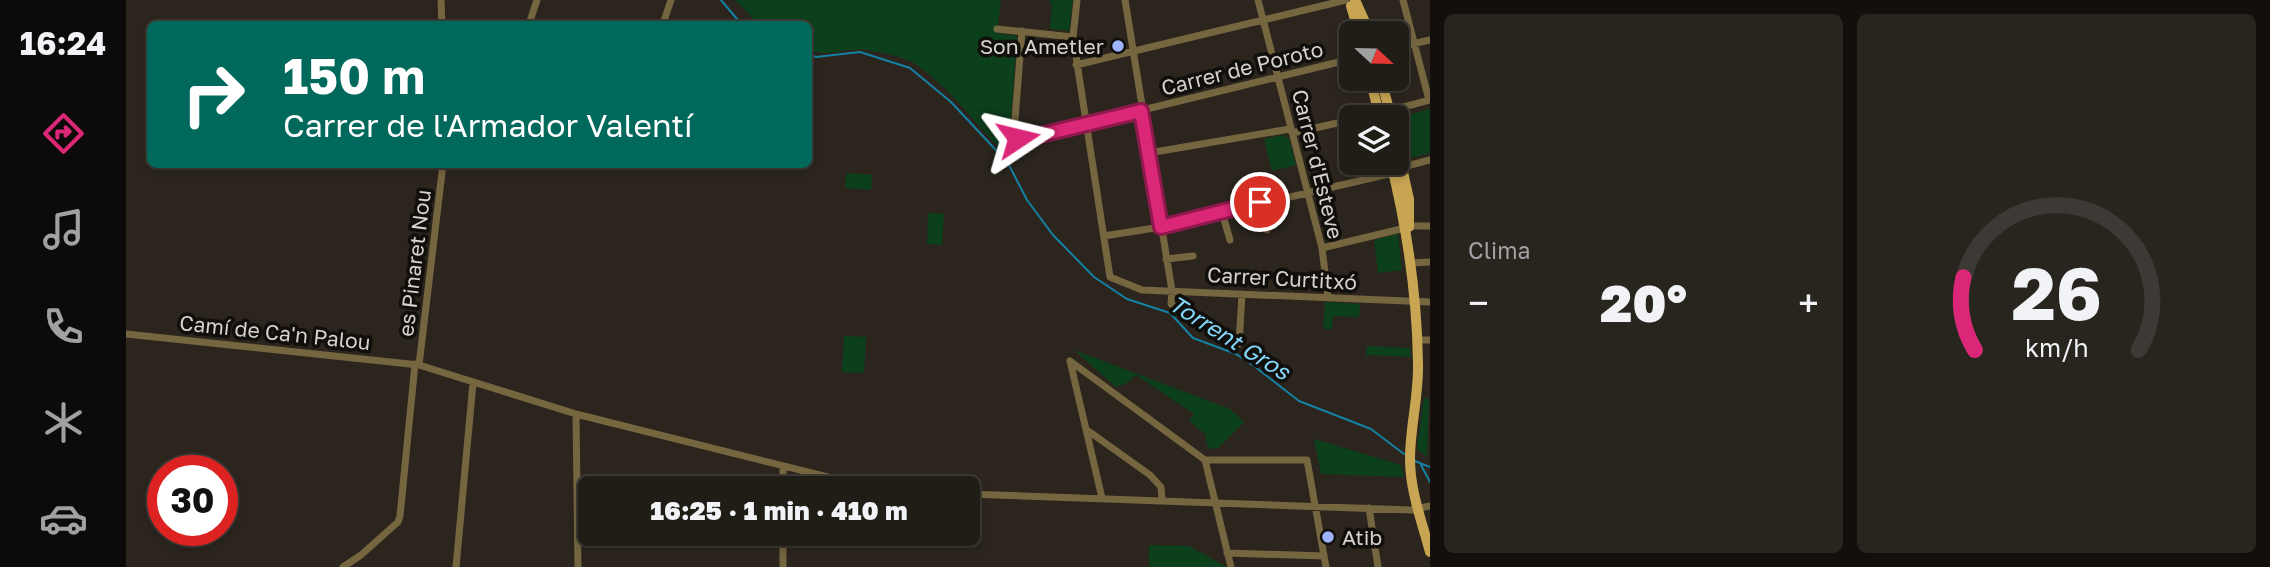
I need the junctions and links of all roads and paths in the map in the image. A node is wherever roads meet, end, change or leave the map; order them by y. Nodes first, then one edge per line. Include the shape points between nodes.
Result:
1 (441, 0) edge
2 (537, 0) edge
3 (671, 0) edge
4 (1077, 0) edge
5 (1125, 0) edge
6 (1258, 0) edge
7 (1403, 0) edge
8 (1351, 1) edge
9 (1263, 19) junction
10 (442, 21) edge
11 (531, 21) edge
12 (664, 21) edge
13 (1356, 21) edge
14 (1363, 21) edge
15 (997, 29) dead end
16 (1022, 31) junction
17 (1073, 37) junction
18 (1430, 40) edge
19 (1415, 43) junction
20 (1409, 45) edge
21 (1133, 51) junction
22 (1339, 62) edge
23 (1076, 65) junction
24 (1278, 76) junction
25 (1430, 100) edge
26 (1409, 107) edge
27 (1141, 111) junction
28 (1339, 122) edge
29 (1085, 124) junction
30 (1291, 131) junction
31 (1149, 153) junction
32 (1430, 160) edge
33 (1409, 164) edge
34 (442, 168) edge
35 (1365, 175) edge
36 (1398, 175) edge
37 (1307, 191) junction
38 (1260, 202) junction
39 (1223, 212) junction
40 (1430, 226) edge
41 (1161, 227) junction
42 (1267, 230) dead end
43 (1407, 230) junction
44 (1104, 236) junction
45 (1230, 240) dead end
46 (1322, 248) junction
47 (1194, 256) dead end
48 (1166, 259) junction
49 (1430, 262) edge
50 (1410, 263) junction
51 (1171, 291) junction
52 (1242, 294) junction
53 (1328, 297) junction
54 (1414, 302) junction
55 (1430, 302) edge
56 (126, 334) edge
57 (1417, 340) junction
58 (1430, 340) edge
59 (417, 365) junction
60 (473, 383) junction
61 (576, 414) junction
62 (1087, 430) junction
63 (1205, 460) junction
64 (783, 467) junction
65 (783, 476) edge
66 (821, 476) edge
67 (980, 494) edge
68 (1101, 498) junction
69 (1162, 500) junction
70 (1214, 502) junction
71 (1430, 506) edge
72 (1314, 507) junction
73 (1369, 508) junction
74 (1418, 509) junction
75 (783, 546) edge
76 (1430, 552) edge
77 (1227, 553) junction
78 (1324, 556) junction
79 (343, 567) edge
80 (457, 567) edge
81 (578, 567) edge
82 (783, 567) edge
83 (1231, 567) edge
84 (1326, 567) edge
85 (1378, 567) edge

1 - 10 street
2 - 11 street
3 - 12 street
4 - 17 street
5 - 21 street
6 - 9 street, Carrer d'Esteve
7 - 19 street
8 - 9 street
8 - 13 main road
8 - 14 main road
9 - 21 street
9 - 24 street, Carrer d'Esteve
15 - 16 street
16 - 17 street
16 - 29 street, Carrer de Poroto via 1014,132 1018,138
17 - 23 street
18 - 19 street
19 - 20 street
19 - 25 street
21 - 23 street
21 - 27 street
22 - 24 street, Carrer de Poroto
23 - 29 street
24 - 27 street, Carrer de Poroto
24 - 30 street, Carrer d'Esteve
25 - 26 street
27 - 29 street, Carrer de Poroto
27 - 31 street
28 - 30 street
29 - 44 street
30 - 31 street
30 - 37 street, Carrer d'Esteve
31 - 41 street
32 - 33 street
34 - 59 street, es Pinaret Nou
35 - 37 street
36 - 43 main road
37 - 38 street
37 - 46 street, Carrer d'Esteve
38 - 39 street
38 - 42 street
39 - 41 street
39 - 45 street
40 - 43 street
41 - 44 street
41 - 48 street
43 - 46 street
43 - 50 main road
44 - 51 street, Carrer Curtitxó via 1110,277 1142,290
46 - 53 street, Carrer d'Esteve
47 - 48 street
48 - 51 street
49 - 50 street
50 - 54 main road
51 - 52 street, Carrer Curtitxó
51 - 52 street via 1171,304 1239,344
52 - 53 street, Carrer Curtitxó
53 - 54 street, Carrer Curtitxó
54 - 55 street, Carrer Curtitxó
54 - 57 main road
56 - 59 street, Camí de Ca'n Palou
57 - 58 street
57 - 74 main road via 1422,376 1411,440 1411,474
59 - 60 street, Camí de Ca'n Palou
59 - 79 street, es Pinaret Nou via 398,522
60 - 61 street, Camí de Ca'n Palou
60 - 80 street
61 - 64 street, Camí de Ca'n Palou
61 - 81 street
62 - 63 street via 1070,361
62 - 68 street
62 - 69 street via 1150,475 1161,488
63 - 70 street
63 - 72 street via 1307,460
64 - 65 street
64 - 66 street, Camí de Ca'n Palou
67 - 68 street
68 - 69 street
69 - 70 street
70 - 72 street
70 - 77 street
71 - 74 street
72 - 73 street
72 - 78 street
73 - 74 street
73 - 85 street
74 - 76 main road
75 - 82 street
77 - 78 street
77 - 83 street
78 - 84 street

